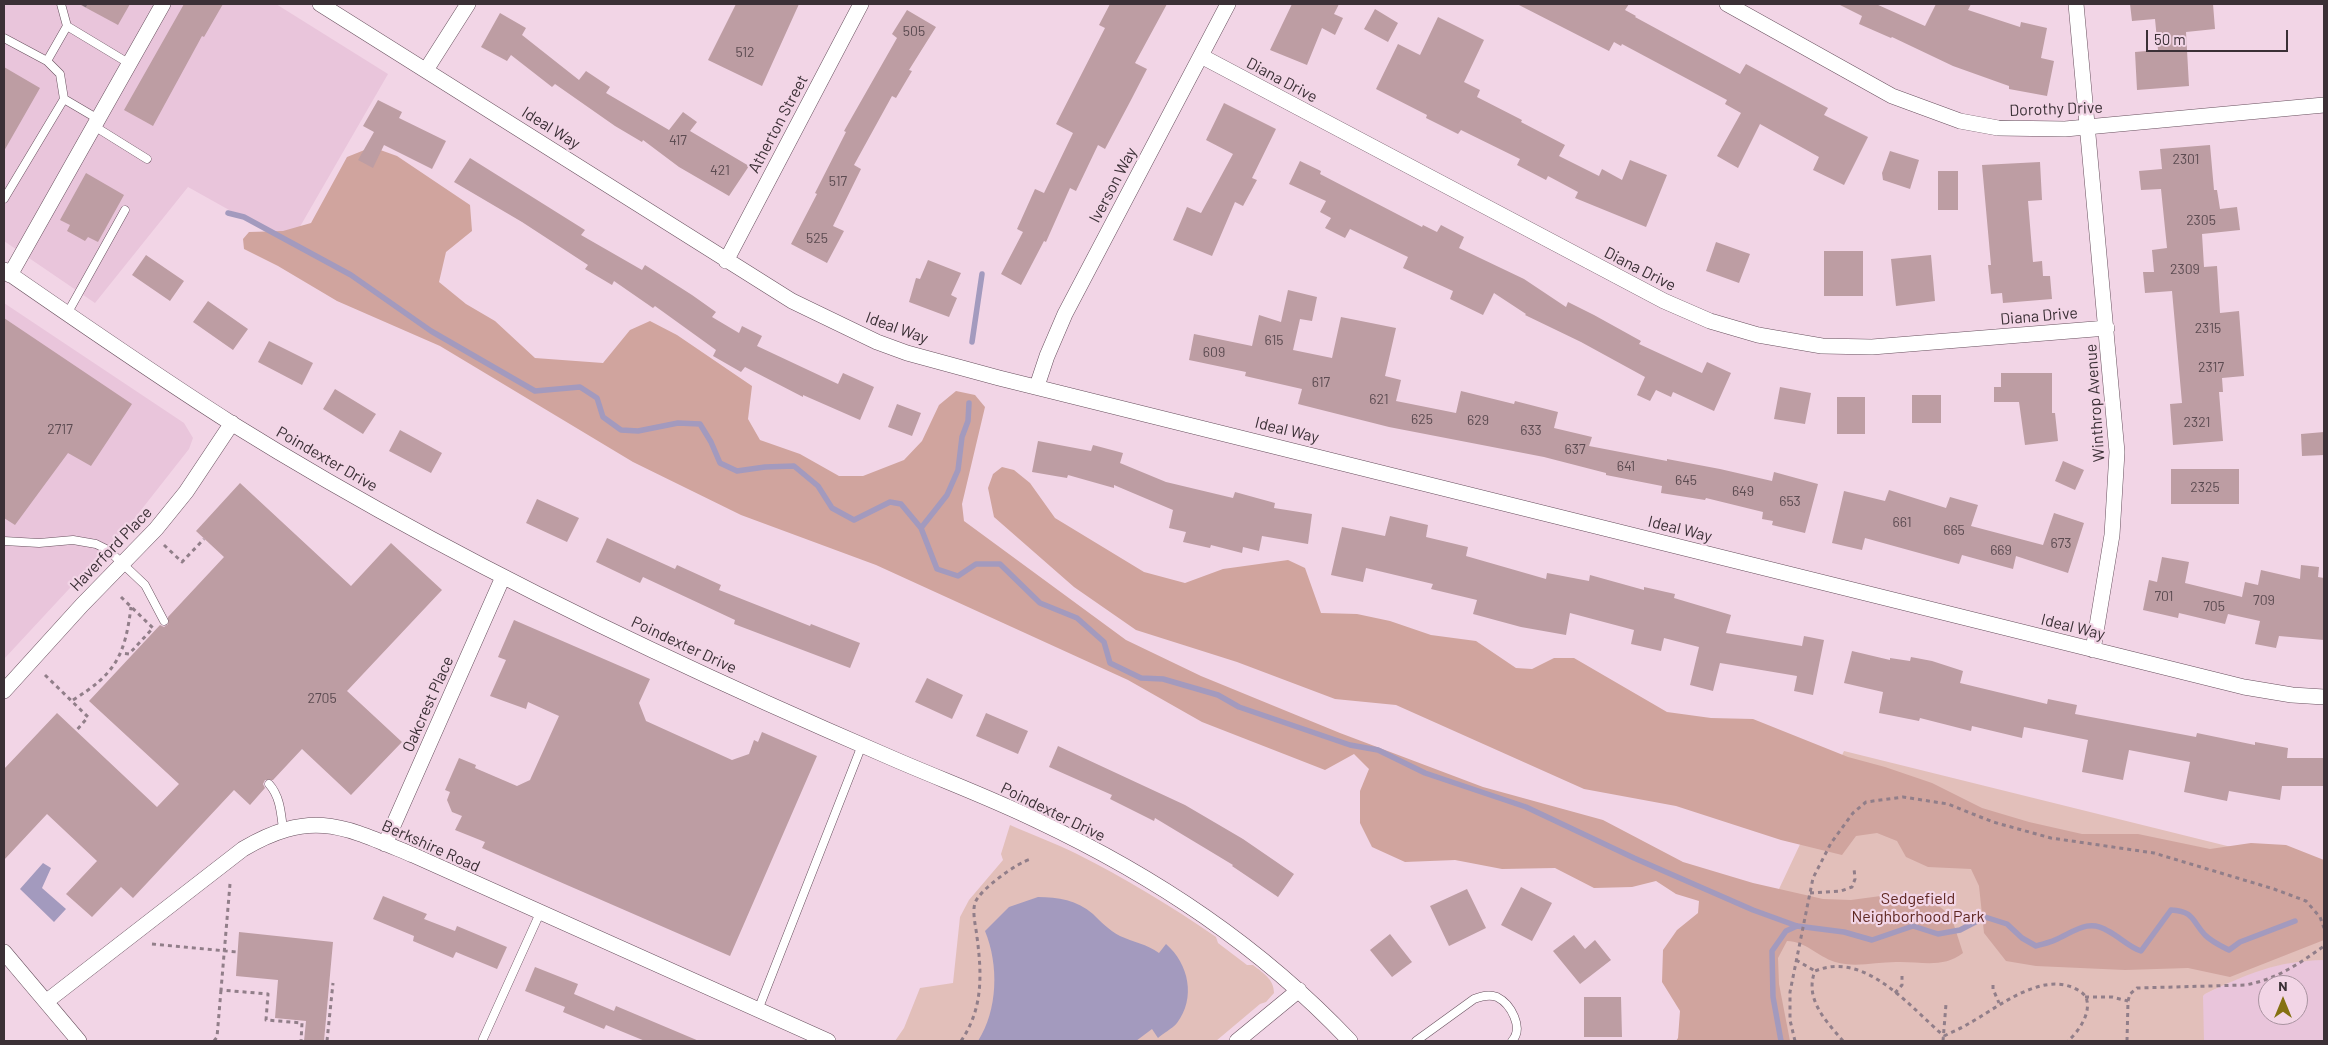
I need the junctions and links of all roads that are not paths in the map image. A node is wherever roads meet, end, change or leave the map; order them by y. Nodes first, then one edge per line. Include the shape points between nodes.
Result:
1 (61, 4) edge
2 (164, 4) edge
3 (320, 4) edge
4 (468, 4) edge
5 (861, 4) edge
6 (1228, 4) edge
7 (1727, 4) edge
8 (2076, 4) edge
9 (67, 26) junction
10 (5, 41) edge
11 (1201, 56) junction
12 (47, 61) junction
13 (130, 64) junction
14 (426, 70) junction
15 (64, 99) junction
16 (2324, 104) edge
17 (96, 123) junction
18 (2089, 127) junction
19 (147, 159) dead end
20 (5, 193) edge
21 (126, 210) dead end
22 (726, 261) junction
23 (7, 273) edge
24 (67, 314) junction
25 (2107, 328) junction
26 (1037, 386) junction
27 (232, 423) junction
28 (4, 540) edge
29 (124, 564) junction
30 (503, 577) junction
31 (164, 621) dead end
32 (2093, 650) junction
33 (4, 691) edge
34 (2324, 697) edge
35 (862, 745) junction
36 (268, 784) dead end
37 (283, 829) junction
38 (385, 844) junction
39 (540, 913) junction
40 (4, 952) edge
41 (1299, 990) junction
42 (47, 1001) junction
43 (758, 1010) junction
44 (483, 1038) dead end
45 (79, 1041) edge
46 (828, 1041) edge
47 (1237, 1041) edge
48 (1350, 1041) edge
49 (1416, 1041) edge
50 (1512, 1041) edge

1 - 9 lane
2 - 13 street
3 - 14 street, Ideal Way
4 - 14 street
5 - 22 street, Atherton Street
6 - 11 street, Iverson Way
7 - 18 street, Dorothy Drive via 1869,85 1937,114 1998,128
8 - 18 street, Winthrop Avenue
9 - 12 lane
9 - 13 lane
10 - 12 lane
11 - 25 street, Diana Drive via 1664,302 1729,327 1797,343 1872,347
11 - 26 street, Iverson Way via 1066,314
12 - 15 lane via 60,74
13 - 17 street
14 - 22 street, Ideal Way
15 - 17 lane
15 - 20 lane
16 - 18 street, Dorothy Drive
17 - 19 lane
17 - 23 street
18 - 25 street, Winthrop Avenue
21 - 24 lane
22 - 26 street, Ideal Way via 820,316 877,342 925,358
23 - 24 street, Poindexter Drive
24 - 27 street, Poindexter Drive
25 - 32 street, Winthrop Avenue via 2117,452 2115,500
26 - 32 street, Ideal Way
27 - 29 street, Haverford Place via 186,492
27 - 30 street, Poindexter Drive via 330,483
28 - 29 lane via 39,543 74,540 96,544
29 - 31 lane via 145,585
29 - 33 street, Haverford Place
30 - 35 street, Poindexter Drive via 658,653
30 - 38 street, Oakcrest Place
32 - 34 street, Ideal Way via 2244,688
35 - 41 street, Poindexter Drive via 1038,820 1144,877 1245,944
35 - 43 lane
36 - 37 lane via 278,799
37 - 38 street, Berkshire Road via 329,825 350,829
37 - 42 street, Berkshire Road via 242,849
38 - 39 street, Berkshire Road
39 - 43 street, Berkshire Road
39 - 44 lane
40 - 42 street
41 - 47 street
41 - 48 street, Poindexter Drive
42 - 45 street
43 - 46 street, Berkshire Road
49 - 50 lane via 1474,999 1485,995 1497,997 1506,1004 1516,1020

